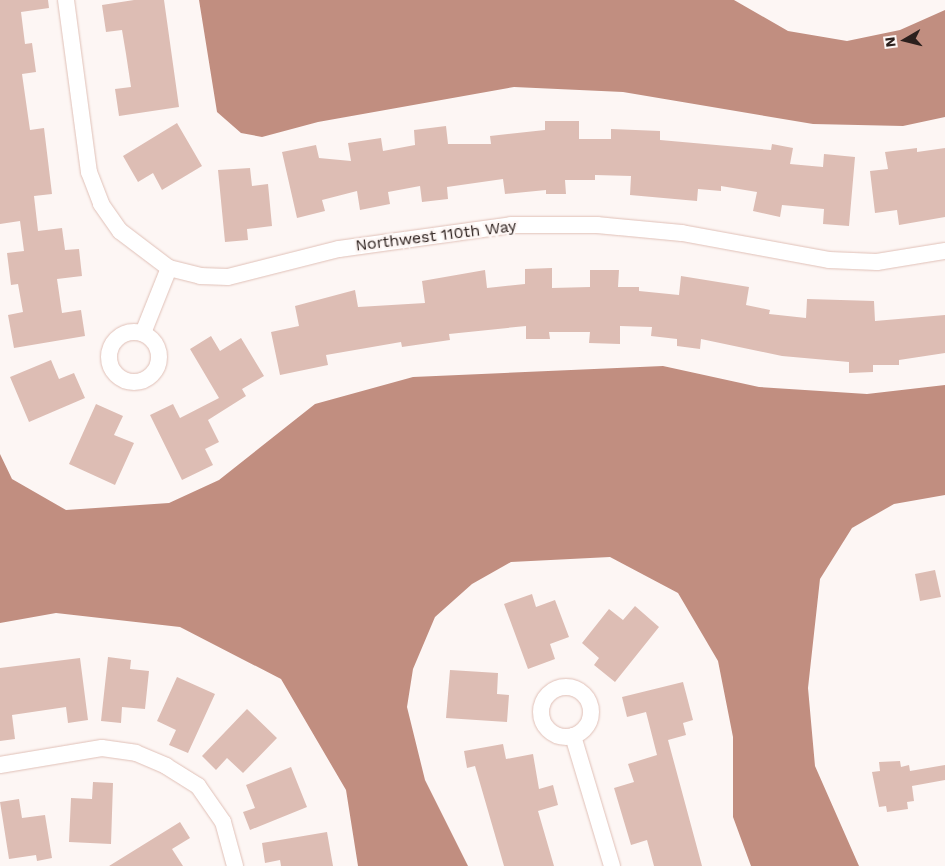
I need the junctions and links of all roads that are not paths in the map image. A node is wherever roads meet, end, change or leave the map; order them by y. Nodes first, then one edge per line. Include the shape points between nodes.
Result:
1 (66, 0) edge
2 (945, 251) edge
3 (168, 268) junction
4 (143, 333) dead end
5 (573, 736) dead end
6 (0, 765) edge
7 (235, 866) edge
8 (612, 866) edge

1 - 3 street via 89,172 101,204 120,231
2 - 3 street, Northwest 110th Way via 877,262 829,260 682,233 597,225 511,225 339,249 228,277 200,276
3 - 4 street
5 - 8 street
6 - 7 street via 102,748 136,753 166,766 198,786 223,822

